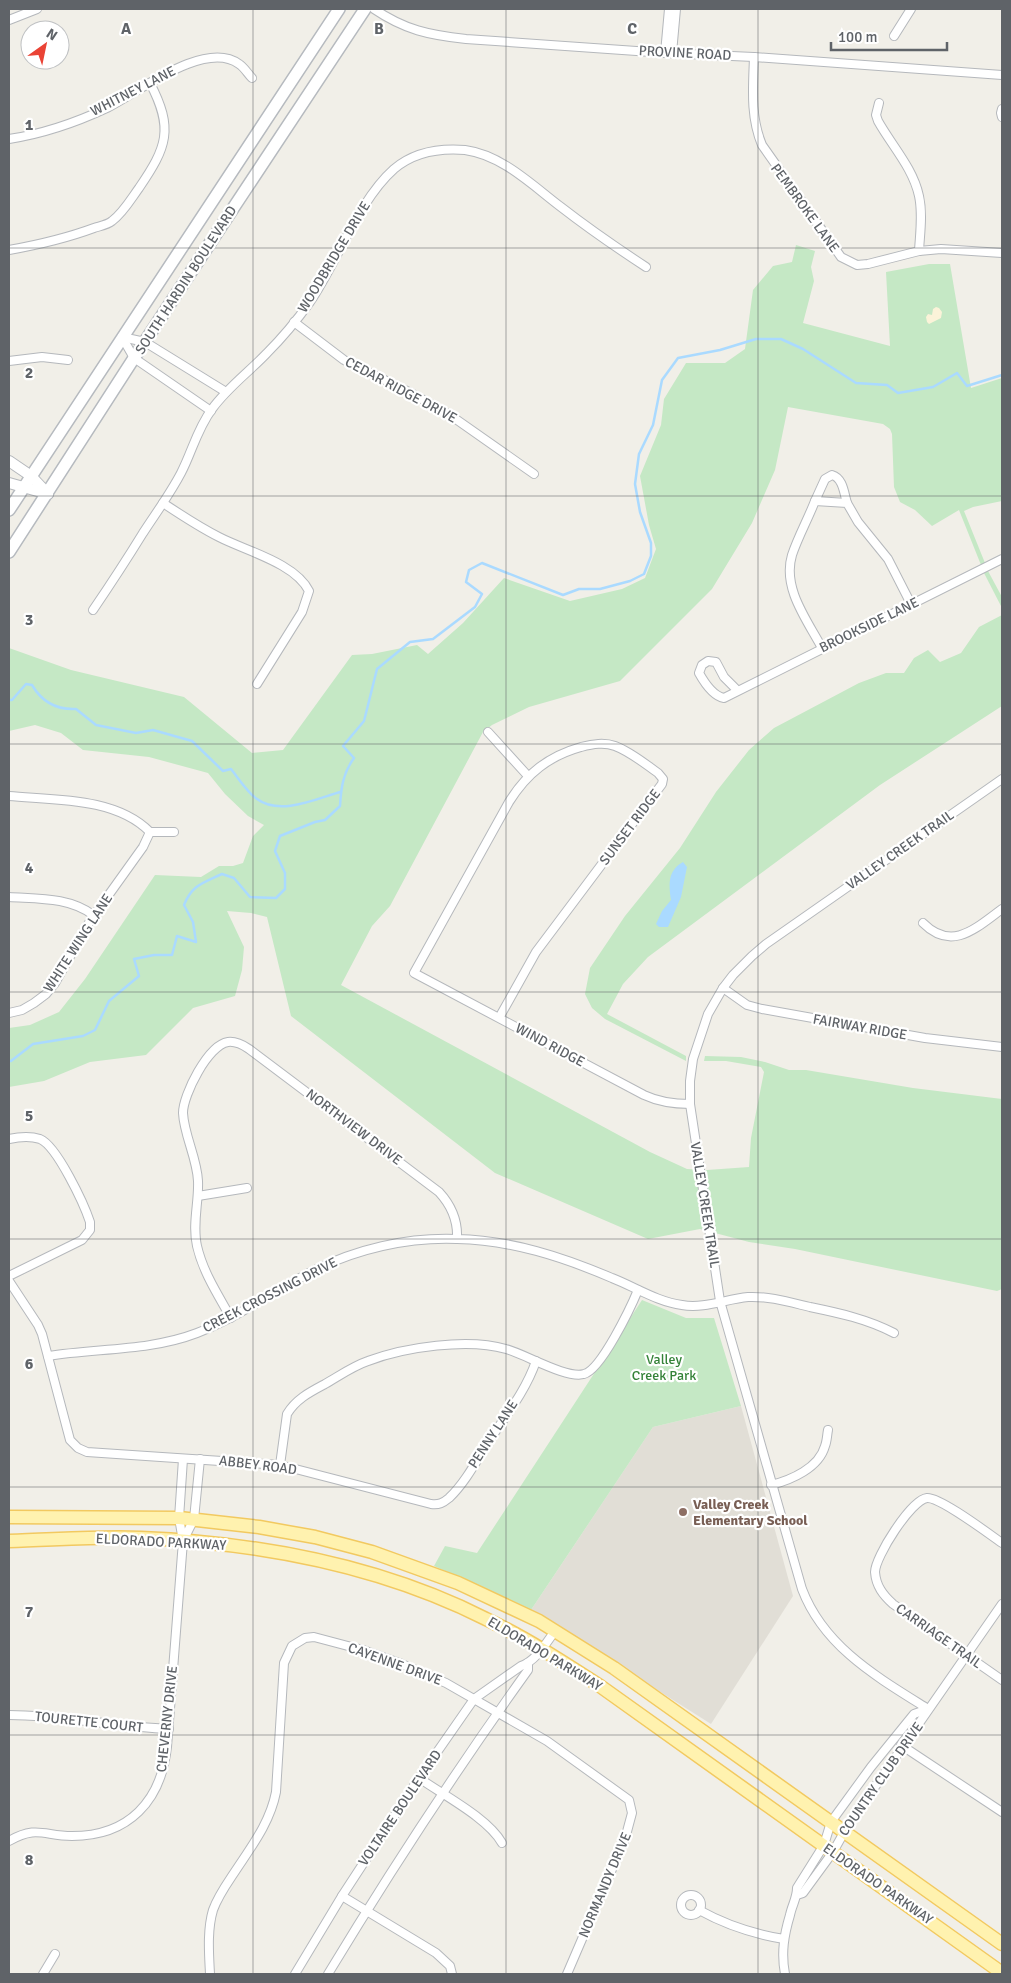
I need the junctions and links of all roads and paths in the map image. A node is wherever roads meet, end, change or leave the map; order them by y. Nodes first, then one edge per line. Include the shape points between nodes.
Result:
1 (37, 9) edge
2 (339, 9) edge
3 (366, 9) edge
4 (374, 9) edge
5 (669, 9) edge
6 (676, 9) edge
7 (911, 9) edge
8 (9, 20) edge
9 (894, 36) dead end
10 (669, 53) junction
11 (754, 57) junction
12 (1002, 75) edge
13 (252, 78) dead end
14 (150, 83) junction
15 (880, 103) dead end
16 (1002, 109) edge
17 (1002, 117) edge
18 (9, 139) edge
19 (9, 250) edge
20 (919, 251) junction
21 (1002, 253) edge
22 (646, 267) dead end
23 (294, 322) junction
24 (122, 337) junction
25 (145, 342) junction
26 (134, 358) junction
27 (9, 360) edge
28 (68, 360) dead end
29 (226, 392) junction
30 (210, 411) junction
31 (9, 461) edge
32 (534, 474) dead end
33 (31, 476) junction
34 (9, 483) edge
35 (23, 488) junction
36 (48, 494) junction
37 (815, 501) junction
38 (163, 503) junction
39 (846, 503) junction
40 (9, 510) edge
41 (9, 552) edge
42 (1002, 559) edge
43 (911, 604) junction
44 (93, 610) dead end
45 (822, 648) junction
46 (257, 684) dead end
47 (737, 690) junction
48 (488, 732) dead end
49 (528, 776) junction
50 (1002, 779) edge
51 (9, 796) edge
52 (150, 832) junction
53 (174, 832) dead end
54 (9, 896) edge
55 (1002, 909) edge
56 (94, 915) junction
57 (923, 923) dead end
58 (414, 972) joint
59 (723, 988) junction
60 (9, 1013) edge
61 (499, 1018) junction
62 (1002, 1047) edge
63 (690, 1104) junction
64 (9, 1139) edge
65 (247, 1188) dead end
66 (198, 1196) junction
67 (458, 1239) junction
68 (9, 1276) edge
69 (9, 1282) edge
70 (638, 1290) junction
71 (720, 1301) junction
72 (231, 1318) junction
73 (894, 1333) dead end
74 (48, 1356) junction
75 (536, 1361) junction
76 (828, 1430) dead end
77 (183, 1459) junction
78 (200, 1459) junction
79 (280, 1465) junction
80 (771, 1485) junction
81 (442, 1502) joint
82 (9, 1517) edge
83 (178, 1518) junction
84 (194, 1520) junction
85 (9, 1541) edge
86 (183, 1541) junction
87 (1002, 1543) edge
88 (1002, 1604) edge
89 (556, 1631) junction
90 (542, 1649) junction
91 (966, 1656) junction
92 (528, 1663) junction
93 (1002, 1680) edge
94 (474, 1699) junction
95 (928, 1709) junction
96 (497, 1713) junction
97 (9, 1715) edge
98 (169, 1729) junction
99 (894, 1740) junction
100 (904, 1747) junction
101 (575, 1761) joint
102 (419, 1778) junction
103 (861, 1781) junction
104 (874, 1789) junction
105 (442, 1794) junction
106 (1002, 1812) edge
107 (831, 1822) junction
108 (844, 1831) junction
109 (9, 1841) edge
110 (502, 1843) dead end
111 (828, 1848) junction
112 (342, 1896) junction
113 (699, 1910) dead end
114 (366, 1911) junction
115 (784, 1939) junction
116 (1002, 1944) edge
117 (55, 1954) dead end
118 (1002, 1972) edge
119 (43, 1974) edge
120 (210, 1974) edge
121 (294, 1974) edge
122 (328, 1974) edge
123 (452, 1974) edge
124 (567, 1974) edge
125 (785, 1974) edge

1 - 8 street
2 - 24 main road, SOUTH HARDIN BOULEVARD
3 - 25 main road, SOUTH HARDIN BOULEVARD
4 - 10 street, PROVINE ROAD via 399,24 434,36
5 - 10 street
6 - 10 street
7 - 9 street
10 - 11 street, PROVINE ROAD
11 - 12 street, PROVINE ROAD
11 - 20 street, PEMBROKE LANE via 753,116 756,132 841,257 850,263 862,264
13 - 14 street, WHITNEY LANE via 239,64 216,58 194,61
14 - 18 street, WHITNEY LANE via 107,108
14 - 19 street via 163,111 165,135 162,149 153,168 119,215 111,222 80,233
15 - 20 street via 876,115 878,121 907,166 919,197
16 - 17 street
20 - 21 street, PEMBROKE LANE via 948,249
22 - 23 street, WOODBRIDGE DRIVE via 494,159 466,150 432,151 408,159 382,181 310,302
23 - 29 street, WOODBRIDGE DRIVE
23 - 32 street, CEDAR RIDGE DRIVE via 344,360 450,415
24 - 25 street
24 - 26 street
24 - 33 main road, SOUTH HARDIN BOULEVARD
25 - 26 main road, SOUTH HARDIN BOULEVARD
25 - 29 street
26 - 30 street
26 - 36 main road, SOUTH HARDIN BOULEVARD
27 - 28 street via 42,357
29 - 30 street, WOODBRIDGE DRIVE
30 - 38 street, WOODBRIDGE DRIVE via 182,472
31 - 33 street
33 - 35 main road, SOUTH HARDIN BOULEVARD
33 - 36 street
34 - 35 street
35 - 36 street
35 - 40 main road, SOUTH HARDIN BOULEVARD
36 - 41 main road, SOUTH HARDIN BOULEVARD
37 - 39 street
37 - 39 street via 825,479 832,475 841,482
37 - 45 street via 792,554 789,575 795,597
38 - 44 street, WOODBRIDGE DRIVE
38 - 46 street via 218,537 291,572 310,591 302,612
39 - 43 street via 888,559
42 - 43 street, BROOKSIDE LANE
43 - 45 street, BROOKSIDE LANE
45 - 47 street, BROOKSIDE LANE
47 - 47 street, BROOKSIDE LANE via 724,698 718,696 700,675 702,665 708,661 716,662 724,677
48 - 49 street
49 - 58 street, SUNSET RIDGE via 509,802
49 - 61 street, SUNSET RIDGE via 564,752 601,744 628,752 658,773 663,781 536,952
50 - 59 street, VALLEY CREEK TRAIL via 766,944
51 - 52 street via 110,807
52 - 53 street
52 - 56 street, WHITE WING LANE via 143,848
54 - 56 street via 66,901
55 - 57 street via 977,927 955,936 938,935
56 - 60 street, WHITE WING LANE via 55,984 22,1010
58 - 61 street, WIND RIDGE
59 - 62 street, FAIRWAY RIDGE via 747,1005 762,1009 925,1038
59 - 63 street, VALLEY CREEK TRAIL via 699,1037 691,1071
61 - 63 street, WIND RIDGE via 652,1099
63 - 71 street, VALLEY CREEK TRAIL
64 - 68 street via 39,1139 54,1151 90,1222 90,1230 82,1240
65 - 66 street
66 - 67 street, NORTHVIEW DRIVE via 196,1165 184,1120 184,1107 197,1074 217,1047 222,1043 236,1042 439,1192 453,1214
66 - 72 street via 197,1244 211,1283
67 - 70 street, CREEK CROSSING DRIVE via 541,1252
67 - 72 street, CREEK CROSSING DRIVE via 393,1245 343,1257
69 - 74 street via 38,1325
70 - 71 street, CREEK CROSSING DRIVE via 685,1306
70 - 75 street via 594,1368 585,1374 575,1375
71 - 73 street, CREEK CROSSING DRIVE via 747,1297 779,1300 863,1319
71 - 80 street, VALLEY CREEK TRAIL
72 - 74 street, CREEK CROSSING DRIVE via 196,1334 164,1343
74 - 77 street, ABBEY ROAD via 71,1443 87,1452
75 - 79 street via 506,1348 468,1344 439,1345 369,1360 297,1400 287,1414
75 - 81 street, PENNY LANE via 523,1389 470,1470 452,1495
76 - 80 street via 825,1447 815,1462 802,1473
77 - 78 street, ABBEY ROAD
77 - 83 street, CHEVERNY DRIVE
78 - 79 street, ABBEY ROAD
78 - 84 street, CHEVERNY DRIVE
79 - 81 street, ABBEY ROAD via 431,1504
80 - 95 street, VALLEY CREEK TRAIL via 798,1578 818,1621 857,1662
82 - 83 main road, ELDORADO PARKWAY
83 - 84 main road, ELDORADO PARKWAY
83 - 86 street, CHEVERNY DRIVE
84 - 86 street, CHEVERNY DRIVE
84 - 89 main road, ELDORADO PARKWAY via 300,1534 392,1558 489,1596
85 - 86 main road, ELDORADO PARKWAY via 138,1538
86 - 90 main road, ELDORADO PARKWAY via 267,1549 360,1570 457,1606
86 - 98 street, CHEVERNY DRIVE
87 - 91 street, CARRIAGE TRAIL via 939,1501 921,1499 897,1527 876,1562 879,1589 893,1604
88 - 91 street, COUNTRY CLUB DRIVE
89 - 90 street, VOLTAIRE BOULEVARD
89 - 107 main road, ELDORADO PARKWAY via 620,1672
90 - 92 street, VOLTAIRE BOULEVARD
90 - 111 main road, ELDORADO PARKWAY via 610,1692
91 - 93 street, CARRIAGE TRAIL
91 - 95 street, COUNTRY CLUB DRIVE
92 - 94 street, VOLTAIRE BOULEVARD
92 - 96 street, VOLTAIRE BOULEVARD via 528,1670
94 - 96 street, CAYENNE DRIVE
94 - 102 street, VOLTAIRE BOULEVARD
94 - 120 street, CAYENNE DRIVE via 446,1683 328,1640 305,1638 292,1646 284,1663 276,1792 267,1822 214,1908 210,1931
95 - 99 street, COUNTRY CLUB DRIVE via 914,1714
95 - 100 street, COUNTRY CLUB DRIVE
96 - 101 street, CAYENNE DRIVE
96 - 105 street, VOLTAIRE BOULEVARD
97 - 98 street, TOURETTE COURT
98 - 109 street, CHEVERNY DRIVE via 165,1764 158,1785 131,1818 100,1832 71,1836 32,1832
99 - 100 street
99 - 103 street, COUNTRY CLUB DRIVE
100 - 104 street, COUNTRY CLUB DRIVE
100 - 106 street
101 - 124 street, NORMANDY DRIVE via 625,1796 632,1806 632,1813 625,1839
102 - 105 street
102 - 112 street, VOLTAIRE BOULEVARD
103 - 104 street
103 - 107 street, COUNTRY CLUB DRIVE
104 - 108 street, COUNTRY CLUB DRIVE
105 - 110 street via 491,1828
105 - 114 street, VOLTAIRE BOULEVARD
107 - 108 main road, ELDORADO PARKWAY
107 - 111 street, COUNTRY CLUB DRIVE
108 - 111 street, COUNTRY CLUB DRIVE
108 - 116 main road, ELDORADO PARKWAY
111 - 115 street, COUNTRY CLUB DRIVE via 798,1885
111 - 118 main road, ELDORADO PARKWAY
112 - 114 street
112 - 121 street, VOLTAIRE BOULEVARD
113 - 115 street via 734,1927
114 - 122 street, VOLTAIRE BOULEVARD
114 - 123 street via 436,1953 450,1966
115 - 125 street, COUNTRY CLUB DRIVE
117 - 119 street

